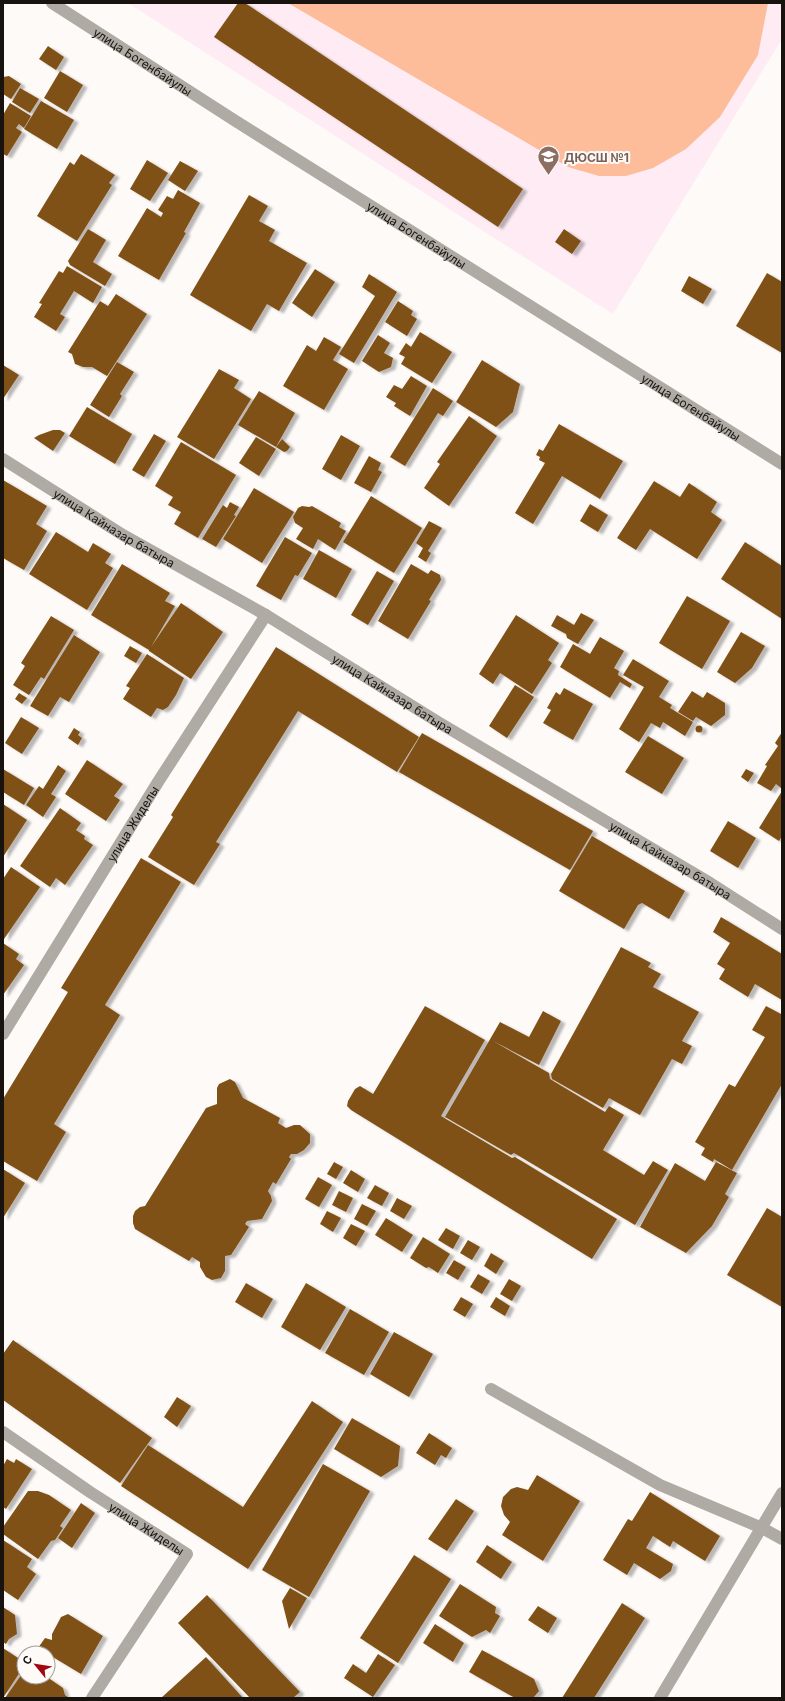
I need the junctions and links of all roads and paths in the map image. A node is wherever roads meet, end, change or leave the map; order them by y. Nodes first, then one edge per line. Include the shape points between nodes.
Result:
1 (52, 3) edge
2 (3, 459) edge
3 (782, 464) edge
4 (266, 615) junction
5 (782, 929) edge
6 (3, 1034) edge
7 (491, 1389) dead end
8 (3, 1432) edge
9 (782, 1493) edge
10 (762, 1528) junction
11 (782, 1539) edge
12 (92, 1698) edge
13 (660, 1698) edge

1 - 3 street, улица Богенбайулы
2 - 4 street, улица Кайназар батыра via 124,535
4 - 5 street, улица Кайназар батыра via 438,722 704,879
4 - 6 street, улица Жиделы via 158,782
7 - 10 street via 660,1485
8 - 12 street, улица Жиделы via 187,1554
9 - 10 street
10 - 11 street
10 - 13 street

